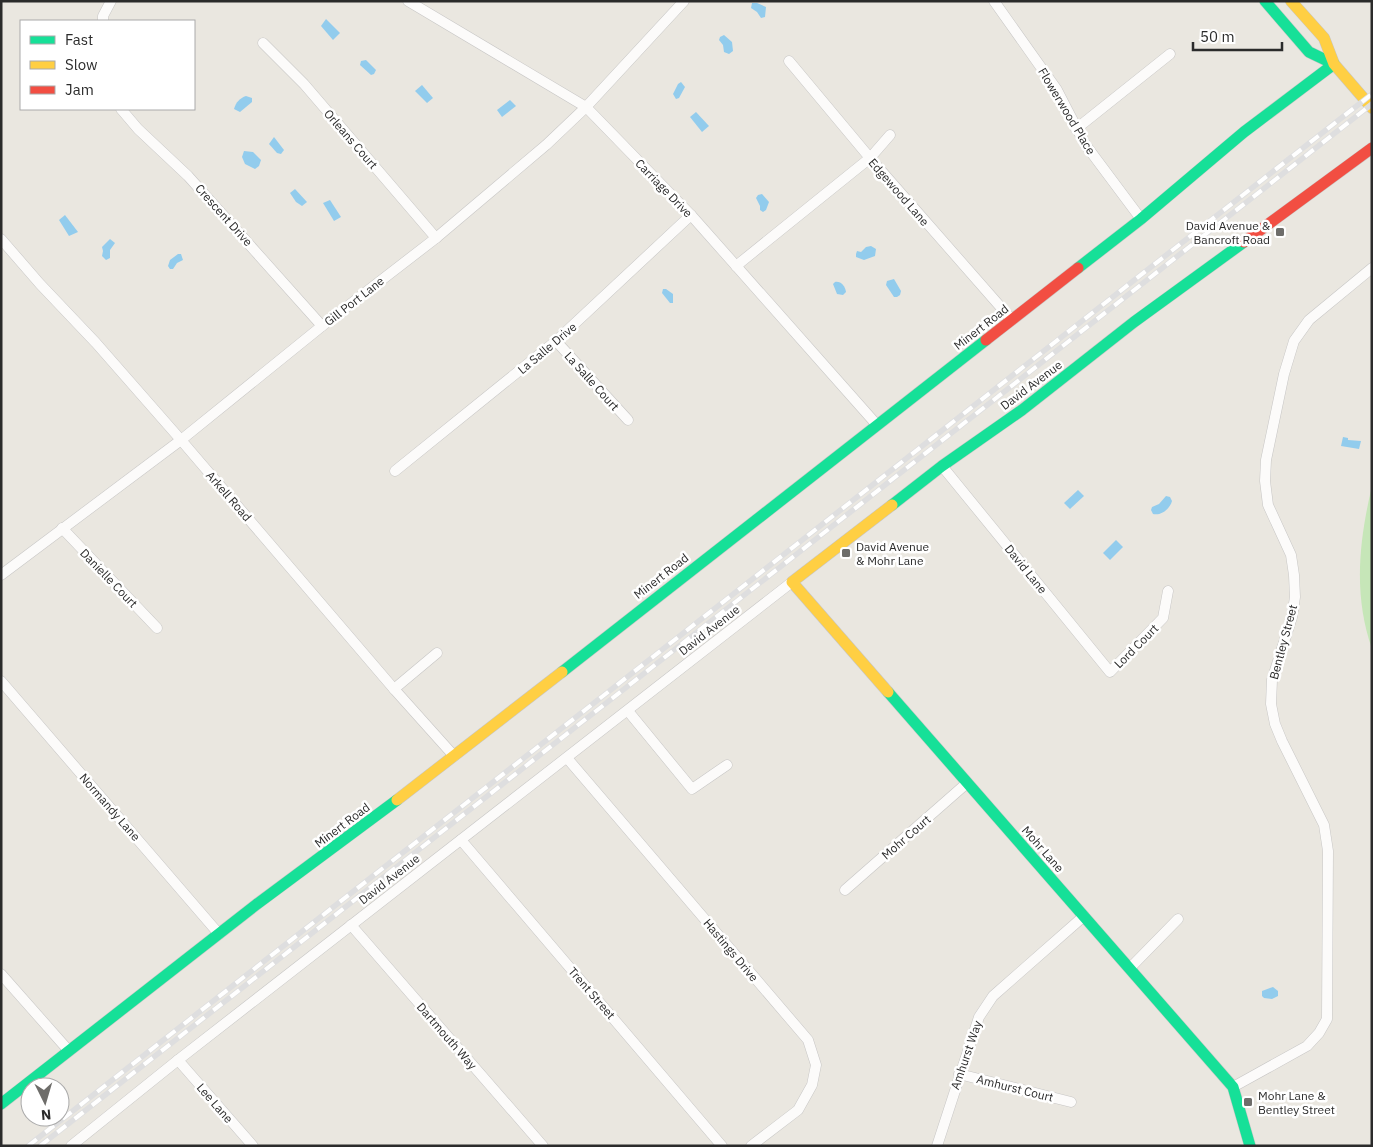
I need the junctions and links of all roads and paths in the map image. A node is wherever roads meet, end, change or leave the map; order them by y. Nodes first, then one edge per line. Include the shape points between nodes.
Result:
1 (111, 1) edge
2 (408, 1) edge
3 (684, 1) edge
4 (994, 1) edge
5 (1265, 1) edge
6 (1291, 1) edge
7 (103, 20) edge
8 (263, 43) dead end
9 (1170, 54) dead end
10 (789, 61) dead end
11 (1334, 64) junction
12 (586, 107) junction
13 (1372, 108) edge
14 (122, 110) edge
15 (1076, 129) junction
16 (890, 135) dead end
17 (1372, 148) edge
18 (870, 158) junction
19 (691, 215) junction
20 (1141, 219) junction
21 (436, 238) junction
22 (1, 239) edge
23 (736, 266) junction
24 (1372, 268) edge
25 (1012, 320) junction
26 (322, 326) junction
27 (556, 342) junction
28 (628, 420) dead end
29 (877, 425) junction
30 (181, 440) junction
31 (942, 466) junction
32 (396, 471) dead end
33 (62, 528) junction
34 (1, 575) edge
35 (792, 582) junction
36 (1168, 591) dead end
37 (157, 628) dead end
38 (437, 653) dead end
39 (1110, 672) joint
40 (1, 681) edge
41 (394, 689) junction
42 (628, 710) junction
43 (454, 756) junction
44 (567, 758) junction
45 (727, 765) dead end
46 (967, 784) junction
47 (461, 840) junction
48 (845, 890) dead end
49 (1084, 916) junction
50 (1178, 918) dead end
51 (350, 926) junction
52 (219, 934) junction
53 (1130, 968) junction
54 (1, 974) edge
55 (69, 1051) junction
56 (178, 1060) junction
57 (959, 1074) junction
58 (1234, 1088) junction
59 (1071, 1102) dead end
60 (1, 1104) edge
61 (71, 1146) edge
62 (253, 1146) edge
63 (543, 1146) edge
64 (722, 1146) edge
65 (751, 1146) edge
66 (937, 1146) edge
67 (1250, 1146) edge

1 - 7 street
2 - 12 street, Carriage Drive
3 - 12 street, Gill Port Lane
4 - 15 street, Flowerwood Place via 1058,90
5 - 11 street via 1310,52
6 - 11 street via 1324,38
8 - 21 street, Orleans Court via 304,84
9 - 15 street
10 - 18 street, Edgewood Lane
11 - 13 street
11 - 20 street, Minert Road via 1244,132
12 - 19 street, Carriage Drive
12 - 21 street, Gill Port Lane
14 - 26 street, Crescent Drive via 188,176
15 - 20 street, Flowerwood Place
16 - 18 street
17 - 31 street, David Avenue via 1134,322 1022,410
18 - 23 street
18 - 25 street, Edgewood Lane
19 - 23 street, Carriage Drive
19 - 27 street, La Salle Drive
20 - 25 street, Minert Road
21 - 26 street, Gill Port Lane
22 - 30 street, Arkell Road
23 - 29 street, Carriage Drive
24 - 58 street, Bentley Street via 1309,320 1294,341 1266,460 1268,505 1290,555 1295,597 1272,680 1271,704 1282,741 1324,825 1328,850 1327,1019 1307,1046
25 - 29 street, Minert Road
26 - 30 street, Gill Port Lane
27 - 28 street, La Salle Court
27 - 32 street, La Salle Drive
29 - 43 street, Minert Road
30 - 33 street, Gill Port Lane
30 - 41 street, Arkell Road
31 - 35 street, David Avenue
31 - 39 street, David Lane
33 - 34 street, Gill Port Lane
33 - 37 street, Danielle Court
35 - 42 street, David Avenue
35 - 46 street, Mohr Lane
36 - 39 street, Lord Court via 1163,618
38 - 41 street
40 - 52 street, Normandy Lane
41 - 43 street, Arkell Road
42 - 44 street, David Avenue
42 - 45 street via 692,789
43 - 52 street, Minert Road
44 - 47 street, David Avenue
44 - 65 street, Hastings Drive via 808,1040 816,1065 812,1085 798,1110
46 - 48 street, Mohr Court
46 - 49 street, Mohr Lane
47 - 51 street, David Avenue
47 - 64 street, Trent Street
49 - 53 street, Mohr Lane
49 - 57 street, Amhurst Way via 993,996 979,1017
50 - 53 street
51 - 56 street, David Avenue
51 - 63 street, Dartmouth Way
52 - 55 street, Minert Road
53 - 58 street, Mohr Lane
54 - 55 street
55 - 60 street, Minert Road
56 - 61 street, David Avenue
56 - 62 street, Lee Lane
57 - 59 street, Amhurst Court
57 - 66 street, Amhurst Way
58 - 67 street, Mohr Lane

